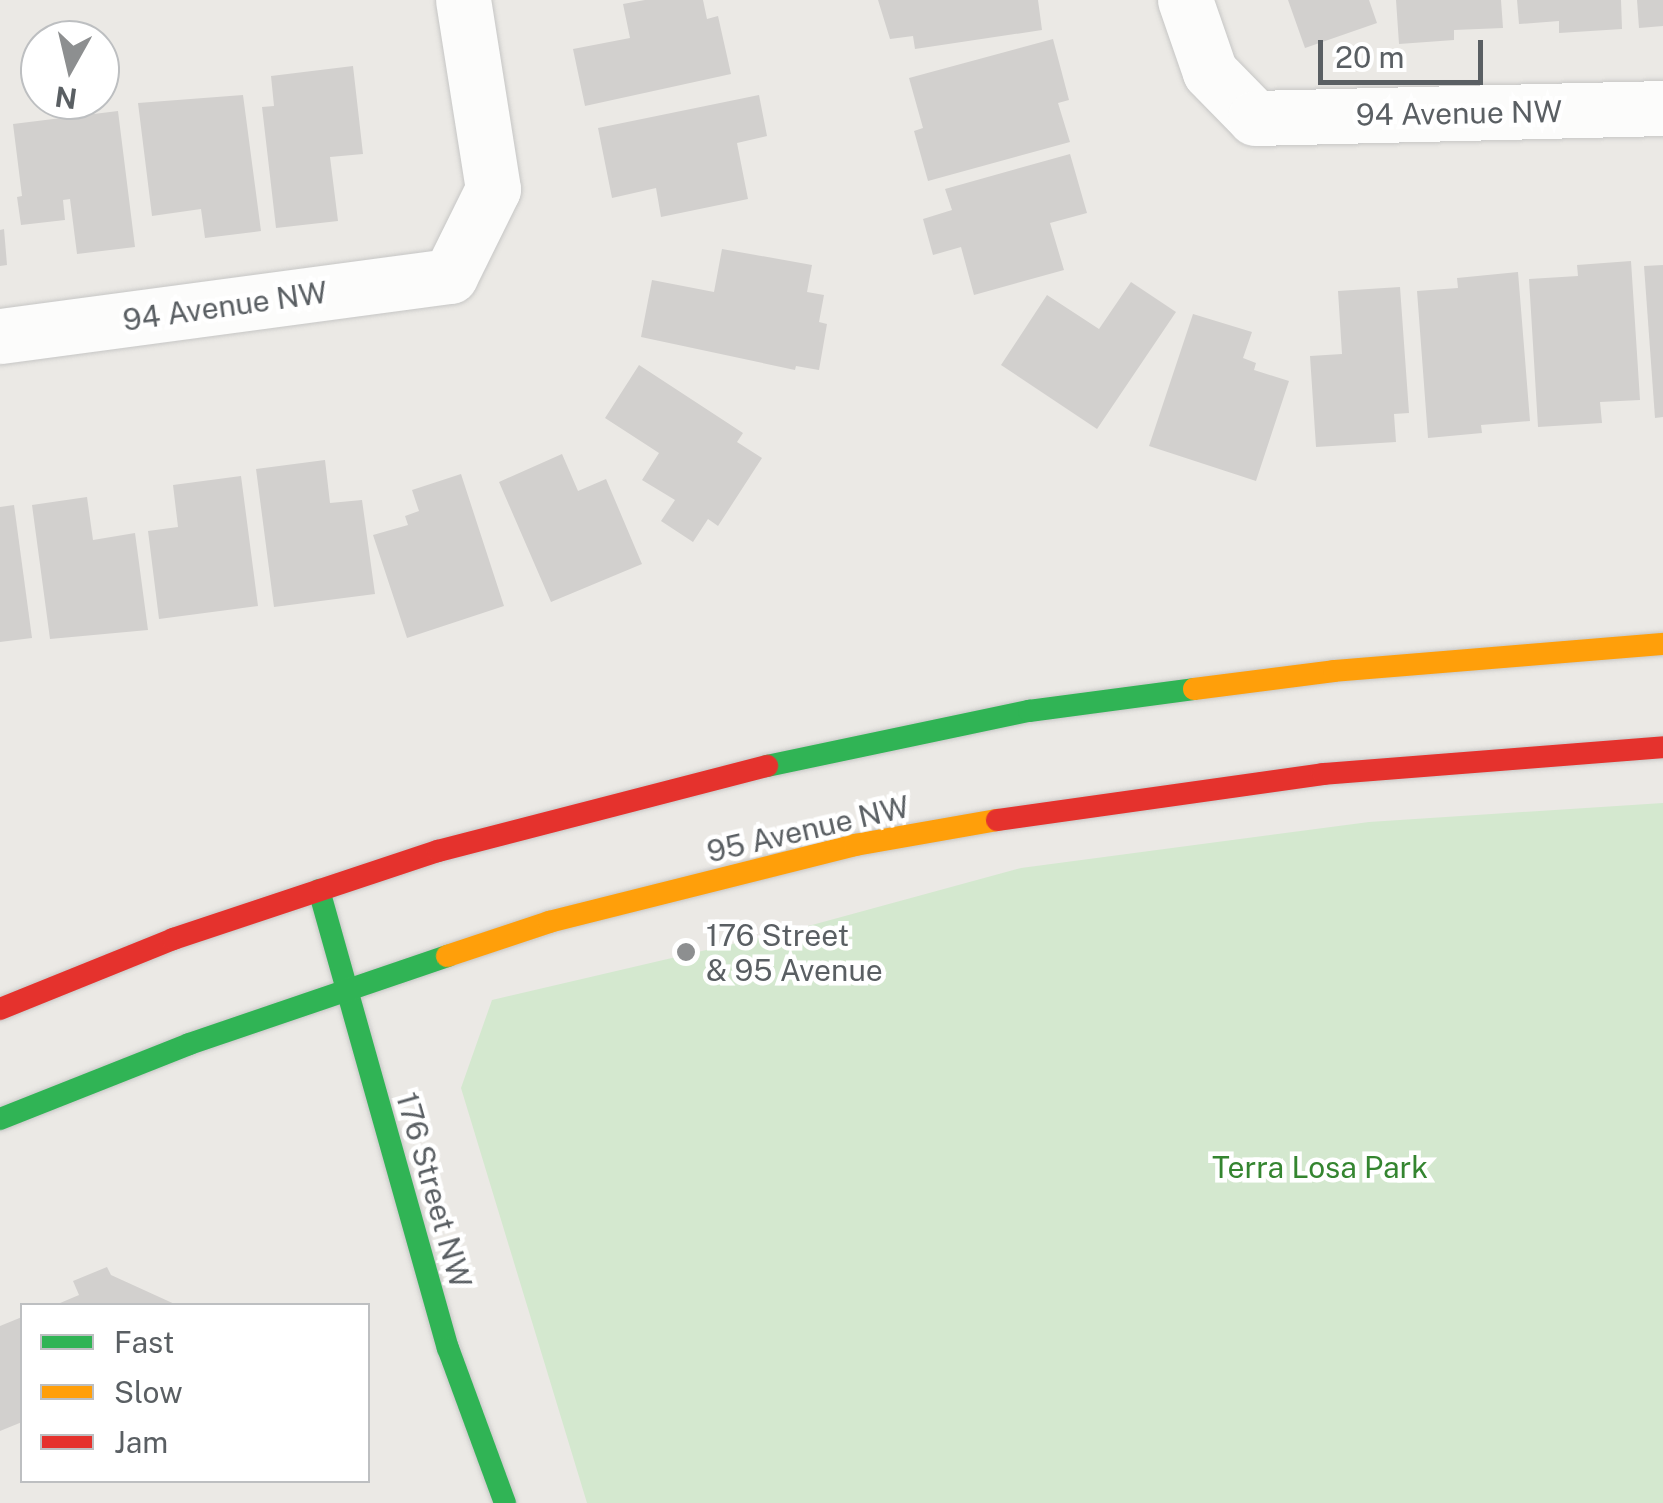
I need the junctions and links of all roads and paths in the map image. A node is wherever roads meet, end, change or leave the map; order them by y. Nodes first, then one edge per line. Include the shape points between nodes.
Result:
1 (463, 0) edge
2 (1185, 0) edge
3 (1663, 108) edge
4 (0, 336) edge
5 (1663, 644) edge
6 (1663, 747) edge
7 (319, 890) junction
8 (345, 989) junction
9 (0, 1009) edge
10 (0, 1118) edge
11 (504, 1503) edge

1 - 4 street, 94 Avenue NW via 493,190 450,276
2 - 3 street, 94 Avenue NW via 1210,72 1255,118
5 - 7 main road via 1334,671 1029,711 784,761 438,851
6 - 8 main road, 95 Avenue NW via 1322,774 854,845 548,922
7 - 8 main road, 176 Street NW
7 - 9 main road via 173,939
8 - 10 main road, 95 Avenue NW
8 - 11 main road, 176 Street NW via 448,1348

